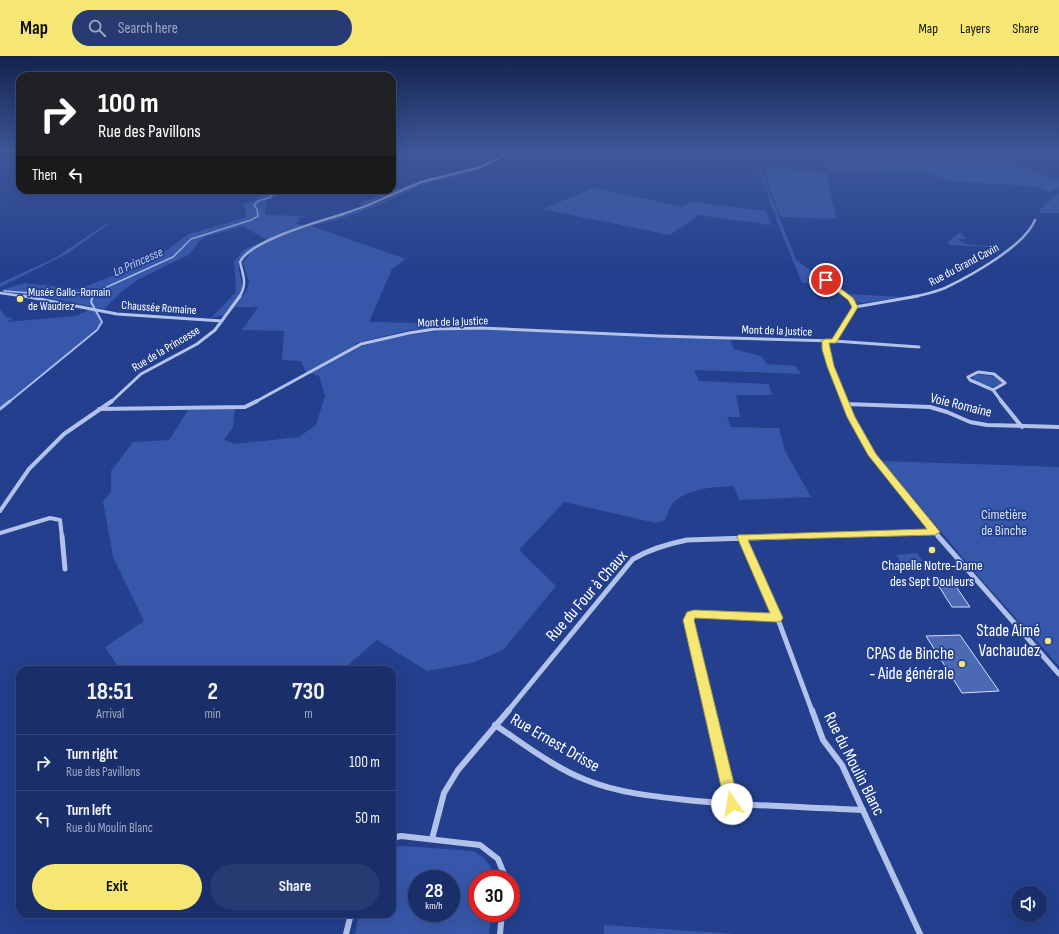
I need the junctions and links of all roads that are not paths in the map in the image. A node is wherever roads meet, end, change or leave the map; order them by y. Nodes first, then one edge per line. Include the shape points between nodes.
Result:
1 (393, 194) edge
2 (1035, 220) dead end
3 (826, 280) dead end
4 (0, 293) edge
5 (855, 307) junction
6 (222, 321) junction
7 (825, 341) junction
8 (834, 341) junction
9 (919, 347) dead end
10 (993, 390) junction
11 (846, 404) junction
12 (99, 410) junction
13 (1022, 426) junction
14 (1059, 427) edge
15 (0, 511) edge
16 (935, 532) junction
17 (0, 533) edge
18 (742, 537) junction
19 (65, 569) dead end
20 (777, 618) junction
21 (1059, 674) edge
22 (496, 725) junction
23 (732, 804) junction
24 (863, 810) junction
25 (396, 837) edge
26 (432, 839) junction
27 (503, 870) edge
28 (350, 918) edge
29 (501, 922) edge
30 (346, 934) edge
31 (500, 934) edge
32 (920, 934) edge

1 - 6 street, Rue de la Princesse via 279,236 253,249 240,260 245,281 244,290
2 - 5 street, Rue du Grand Cavin via 1032,228 1003,255 944,288 921,295
3 - 5 street via 847,296
4 - 6 street, Chaussée Romaine via 151,317
5 - 8 street
6 - 12 street, Rue de la Princesse via 206,338 134,379
7 - 8 street, Mont de la Justice
7 - 11 street via 830,366
7 - 12 street, Mont de la Justice via 480,328 430,330 356,346 245,407
8 - 9 street, Mont de la Justice
10 - 10 street, Voie Romaine via 1005,383 991,374 980,372 968,377
10 - 13 street, Voie Romaine
11 - 13 street, Voie Romaine via 930,407 970,422
11 - 16 street via 872,455
12 - 15 street, Rue de la Princesse via 64,434 42,455 25,474
13 - 14 street, Voie Romaine
16 - 18 street, Rue du Four à Chaux
16 - 21 street
17 - 19 street via 50,518 60,520
18 - 20 street, Rue du Moulin Blanc
18 - 22 street, Rue du Four à Chaux via 672,542 633,559
20 - 23 street via 694,614 689,617
20 - 24 street, Rue du Moulin Blanc via 823,740 842,765
22 - 23 street, Rue Ernest Drisse via 565,769 597,784 649,796
22 - 26 street, Rue du Four à Chaux via 458,770 444,793
23 - 24 street, Rue Ernest Drisse
24 - 32 street, Rue du Moulin Blanc
25 - 26 street
26 - 27 street via 480,845 498,858
28 - 30 street
29 - 31 street

